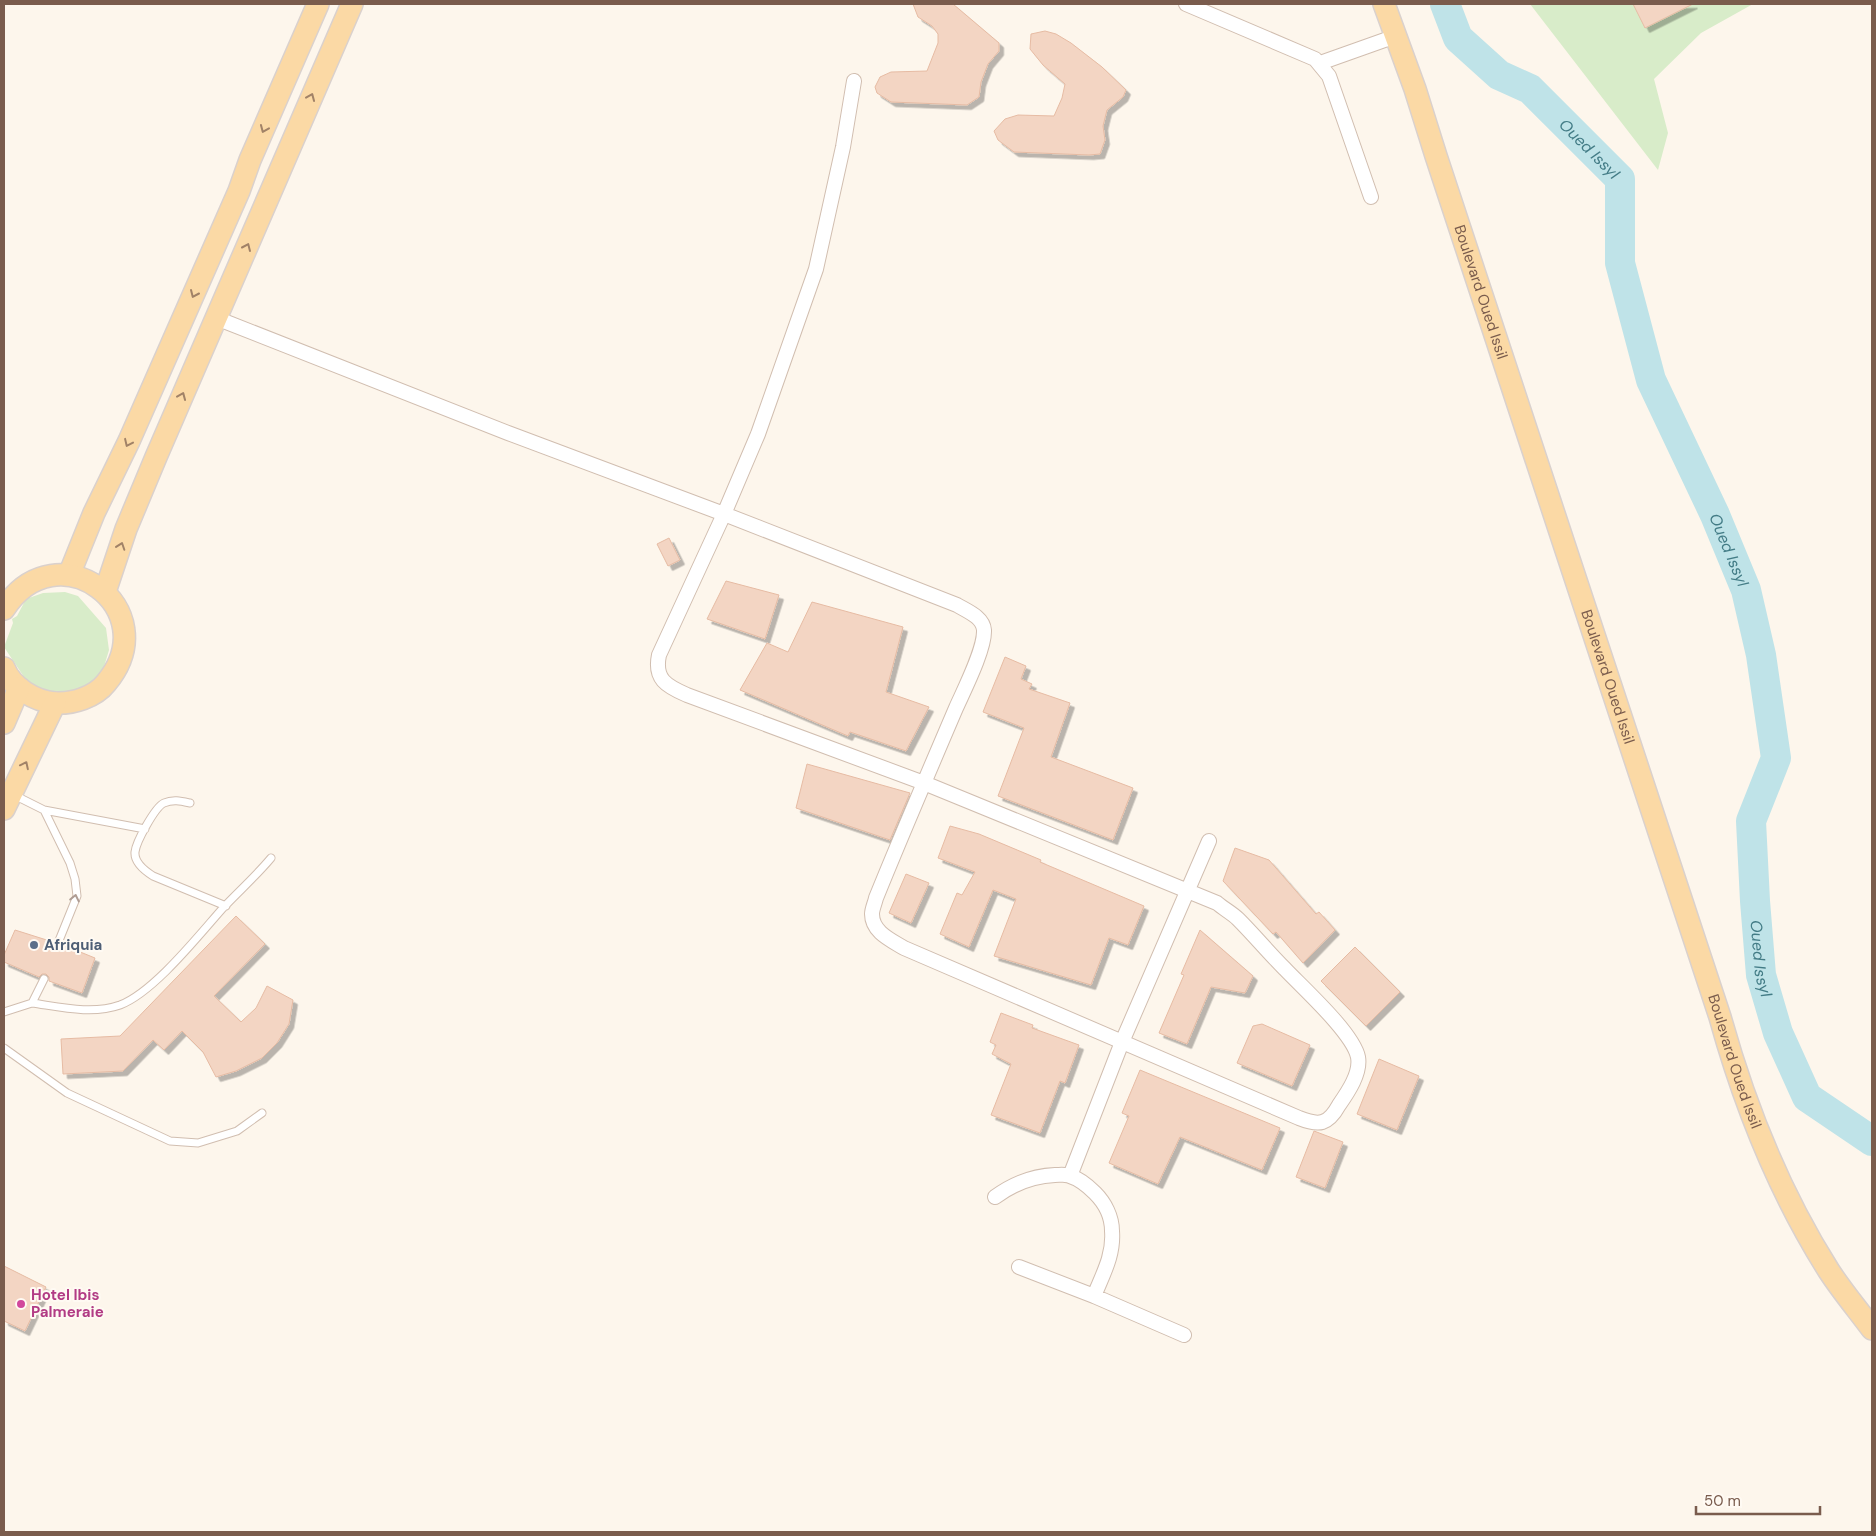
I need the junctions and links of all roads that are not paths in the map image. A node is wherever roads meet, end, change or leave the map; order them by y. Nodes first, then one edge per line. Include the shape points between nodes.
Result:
1 (318, 4) edge
2 (352, 4) edge
3 (1186, 4) edge
4 (1384, 4) edge
5 (1396, 36) junction
6 (1320, 63) junction
7 (854, 81) dead end
8 (1371, 196) dead end
9 (216, 318) junction
10 (724, 514) junction
11 (69, 575) junction
12 (105, 592) junction
13 (4, 609) edge
14 (4, 668) edge
15 (20, 688) junction
16 (55, 703) junction
17 (4, 723) edge
18 (924, 783) junction
19 (7, 801) edge
20 (190, 803) dead end
21 (44, 810) junction
22 (145, 829) junction
23 (1209, 841) dead end
24 (271, 858) dead end
25 (1187, 891) junction
26 (226, 906) junction
27 (58, 944) dead end
28 (44, 979) dead end
29 (32, 1003) junction
30 (4, 1012) edge
31 (1122, 1042) junction
32 (4, 1048) edge
33 (262, 1113) dead end
34 (1070, 1176) junction
35 (995, 1197) dead end
36 (1019, 1267) dead end
37 (1094, 1296) junction
38 (1872, 1329) edge
39 (1184, 1335) dead end

1 -> 11 main road
9 -> 2 main road
3 - 6 street
4 - 5 main road, Boulevard Oued Issil
5 - 6 street
5 - 38 main road, Boulevard Oued Issil via 1720,1017 1736,1074 1768,1158 1800,1220 1830,1272
6 - 8 street via 1329,76
7 - 10 street via 816,269 758,434
9 - 10 street
12 -> 9 main road via 126,530
10 - 18 street via 957,605 980,619 984,628 977,656
10 - 18 street via 659,655 657,666 662,680 687,696
11 - 12 main road via 88,580
11 - 13 main road via 48,576 29,582 12,596
12 - 16 main road via 123,622 125,639 119,664 104,686 90,696 73,702
14 - 15 main road
15 - 16 main road via 36,698
15 - 17 main road
19 -> 16 main road
18 - 25 street
18 - 31 street via 876,898 872,914 874,925 904,948
19 - 21 lane
20 - 22 lane via 175,800 158,806
21 - 22 lane
27 -> 21 lane via 77,896 70,863
22 - 26 lane via 135,853 137,862 145,870
23 - 25 street
24 - 26 lane
25 - 31 street
25 - 31 street via 1217,903 1237,918 1346,1035 1358,1058 1350,1088 1332,1118 1311,1123
26 - 29 lane via 166,970 144,990 120,1004 78,1009
28 - 29 lane
29 - 30 lane
31 - 34 street
32 - 33 lane via 67,1093 170,1141 198,1143 237,1131
34 - 35 street via 1026,1179
34 - 37 street via 1086,1184 1101,1199 1109,1214 1112,1229 1110,1260
36 - 37 street
37 - 39 street

